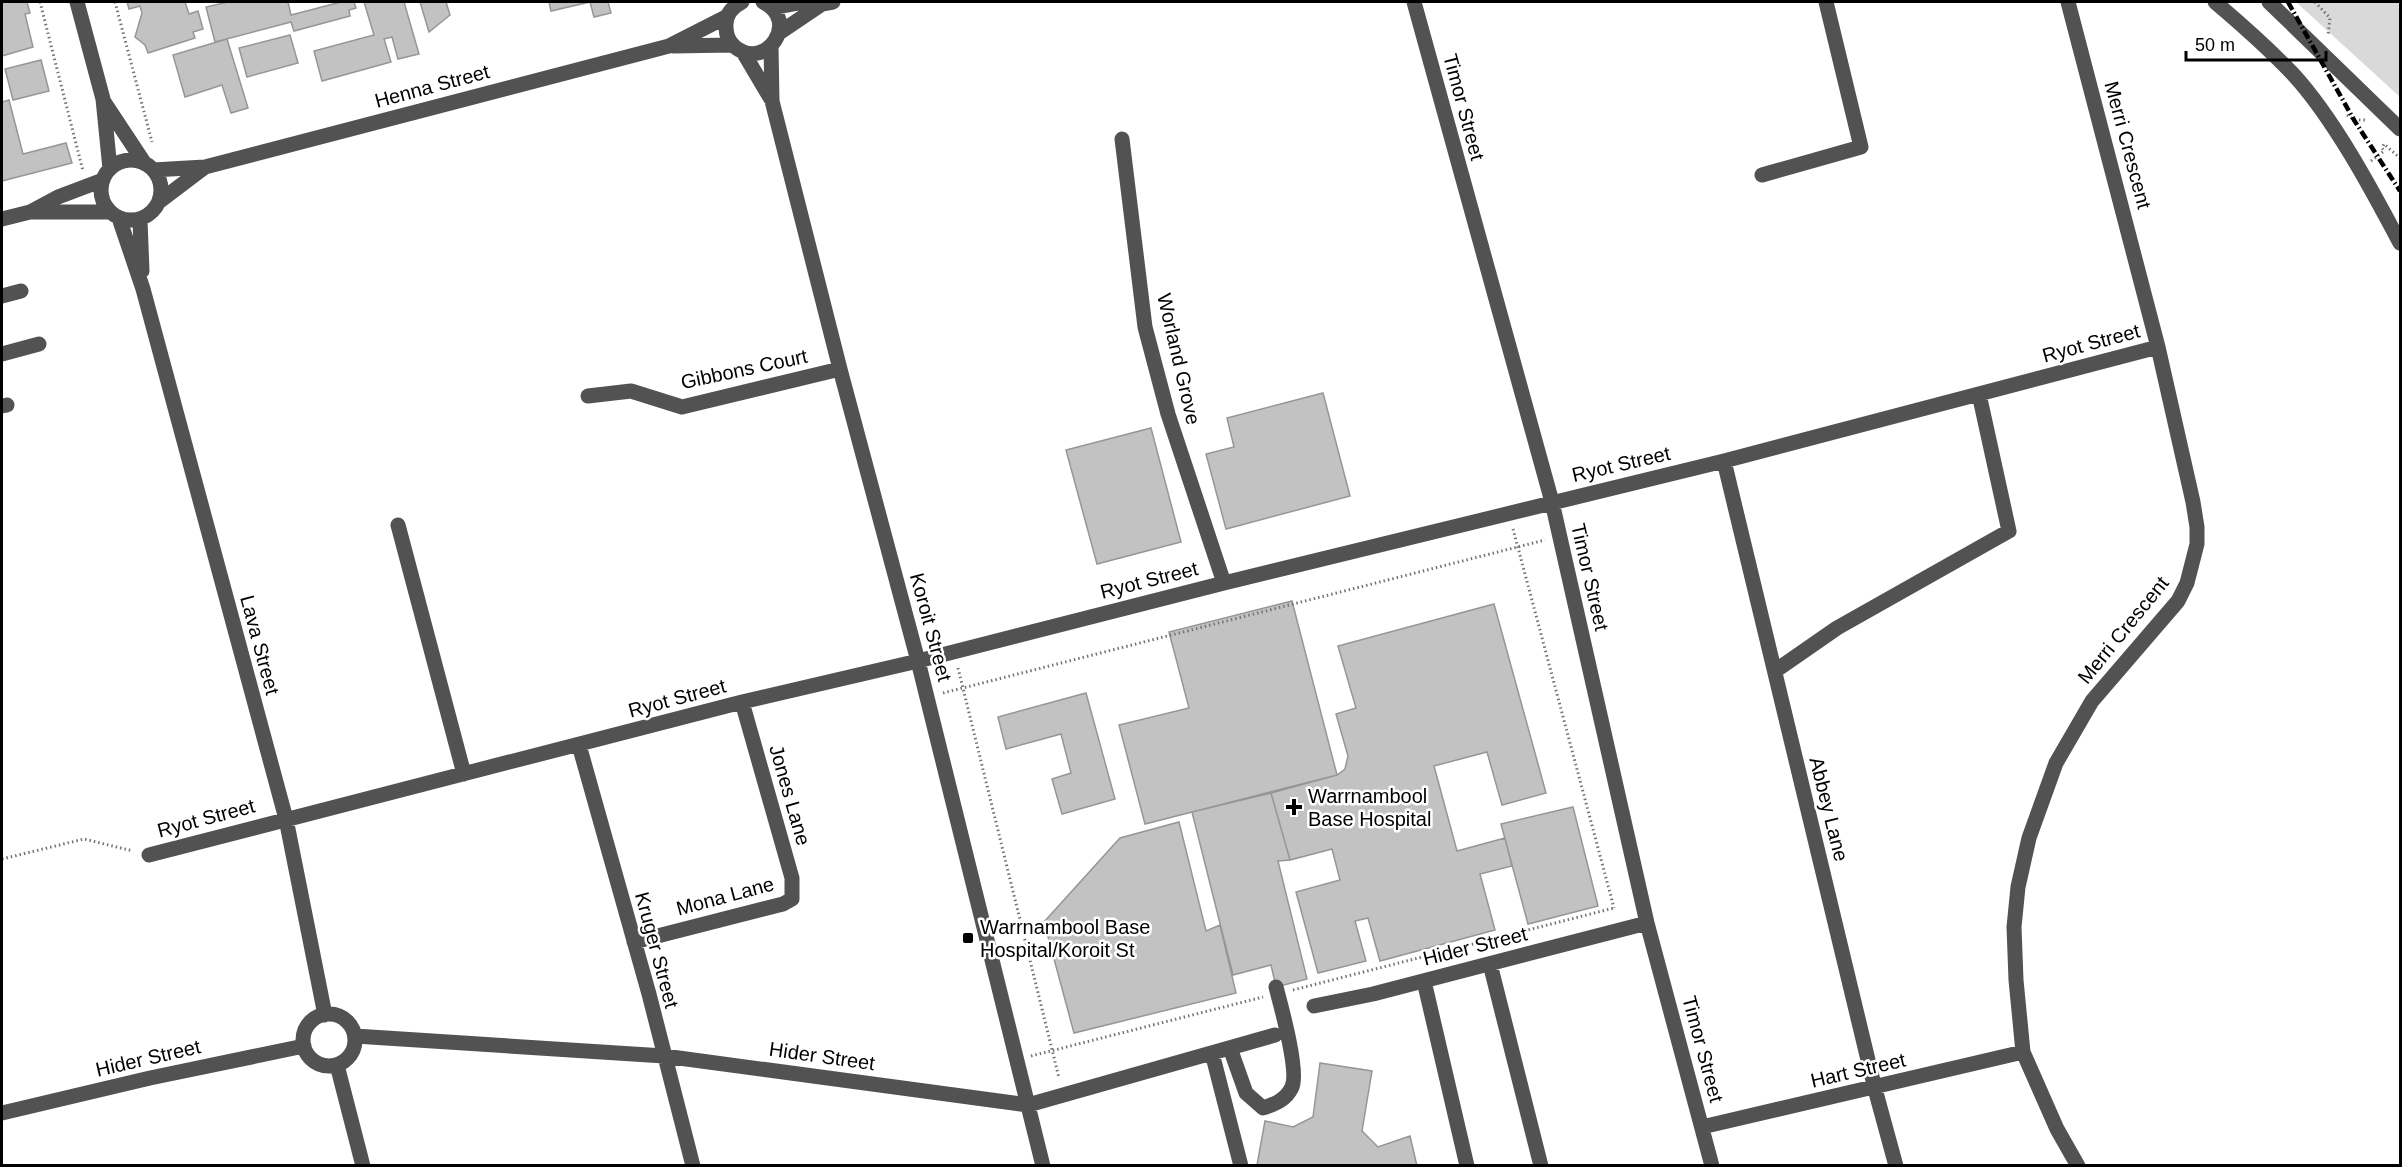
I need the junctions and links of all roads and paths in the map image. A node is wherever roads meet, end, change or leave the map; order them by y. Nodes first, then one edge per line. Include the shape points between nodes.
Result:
1 (40, 2) edge
2 (77, 2) edge
3 (116, 2) edge
4 (1414, 2) edge
5 (1826, 2) edge
6 (2068, 2) edge
7 (2215, 2) edge
8 (2269, 2) edge
9 (2314, 2) edge
10 (827, 3) edge
11 (767, 4) edge
12 (734, 6) edge
13 (775, 40) junction
14 (669, 46) junction
15 (738, 49) junction
16 (2325, 56) junction
17 (103, 99) junction
18 (772, 101) junction
19 (2400, 129) edge
20 (1122, 139) dead end
21 (205, 167) junction
22 (153, 168) junction
23 (107, 174) junction
24 (1762, 174) dead end
25 (87, 186) junction
26 (160, 201) junction
27 (30, 212) junction
28 (114, 215) junction
29 (2, 219) edge
30 (140, 219) junction
31 (2400, 243) edge
32 (143, 289) junction
33 (21, 291) dead end
34 (2, 296) edge
35 (39, 344) dead end
36 (2158, 347) junction
37 (2, 354) edge
38 (840, 369) junction
39 (1979, 394) junction
40 (588, 396) dead end
41 (1724, 461) junction
42 (1552, 502) junction
43 (1509, 513) junction
44 (398, 525) dead end
45 (1559, 536) junction
46 (1518, 546) junction
47 (1224, 583) junction
48 (954, 652) junction
49 (918, 661) junction
50 (1774, 671) junction
51 (963, 688) junction
52 (927, 697) junction
53 (742, 702) junction
54 (579, 745) junction
55 (464, 774) junction
56 (286, 819) junction
57 (150, 855) joint
58 (2, 859) edge
59 (792, 899) joint
60 (1647, 923) junction
61 (634, 942) junction
62 (1490, 964) junction
63 (1424, 981) junction
64 (1277, 990) junction
65 (1314, 1006) dead end
66 (325, 1015) junction
67 (1275, 1035) dead end
68 (355, 1036) junction
69 (304, 1046) junction
70 (1230, 1048) junction
71 (1052, 1050) junction
72 (2023, 1052) junction
73 (1212, 1053) junction
74 (664, 1056) junction
75 (1017, 1059) junction
76 (337, 1065) junction
77 (1875, 1089) junction
78 (1063, 1095) junction
79 (1028, 1105) junction
80 (2, 1113) edge
81 (1702, 1127) junction
82 (363, 1166) edge
83 (693, 1166) edge
84 (1043, 1166) edge
85 (1241, 1166) edge
86 (1467, 1166) edge
87 (1541, 1166) edge
88 (1712, 1166) edge
89 (1896, 1166) edge
90 (2078, 1166) edge

1 - 25 path
2 - 17 street
3 - 22 path
4 - 42 street, Timor Street
5 - 24 street via 1862,147
6 - 36 street, Merri Crescent
7 - 31 street via 2293,74 2315,102
8 - 16 street
9 - 16 path via 2330,18
10 - 11 street
10 - 13 street
11 - 13 street, Koroit Street via 777,15
12 - 14 street, Henna Street
12 - 15 street via 726,31
13 - 15 street, Henna Street via 758,53
13 - 18 street, Koroit Street
14 - 15 street, Henna Street
14 - 21 street, Henna Street
15 - 18 street, Koroit Street
16 - 19 street
17 - 22 street
17 - 23 street
18 - 38 street, Koroit Street
20 - 47 street, Worland Grove via 1145,327 1168,414
21 - 22 street, Henna Street
21 - 26 street, Henna Street
22 - 23 street via 127,160
22 - 26 street via 161,184
23 - 25 street
23 - 28 street via 102,197
25 - 27 street
26 - 30 street
27 - 28 street
27 - 29 street
28 - 30 street via 133,221
28 - 32 street, Lava Street
30 - 32 street, Lava Street
32 - 56 street, Lava Street
33 - 34 street
35 - 37 street
36 - 39 street, Ryot Street
36 - 72 street, Merri Crescent via 2193,502 2197,527 2193,564 2178,601 2092,701 2042,796 2018,887 2014,927
38 - 40 street, Gibbons Court via 682,407 631,391
38 - 49 street, Koroit Street
39 - 41 street, Ryot Street
39 - 50 street via 2009,531 1837,628
41 - 42 street, Ryot Street
41 - 50 street, Abbey Lane
42 - 43 street, Ryot Street
42 - 45 street, Timor Street
43 - 46 path
43 - 47 street, Ryot Street
44 - 55 street
45 - 46 path
45 - 60 street, Timor Street
46 - 51 path
46 - 64 path via 1614,908
47 - 48 street, Ryot Street
48 - 49 street, Ryot Street
48 - 51 path
49 - 52 street, Koroit Street
49 - 53 street, Ryot Street
50 - 77 street, Abbey Lane
51 - 52 path
51 - 71 path
52 - 75 street, Koroit Street
53 - 54 street, Ryot Street
53 - 59 street, Jones Lane via 792,878
54 - 55 street, Ryot Street
54 - 61 street, Kruger Street
55 - 56 street, Ryot Street
56 - 57 street, Ryot Street
56 - 66 street, Lava Street
57 - 58 path via 84,839
59 - 61 street, Mona Lane
60 - 62 street, Hider Street
60 - 81 street, Timor Street
61 - 74 street, Kruger Street
62 - 63 street, Hider Street
62 - 87 street
63 - 65 street, Hider Street
63 - 86 street
64 - 70 street via 1293,1069 1293,1086 1279,1103 1263,1108 1246,1094
64 - 71 path
66 - 68 street via 341,1017
66 - 69 street via 310,1023
67 - 70 street, Hider Street
68 - 74 street, Hider Street
68 - 76 street via 349,1057
69 - 76 street via 316,1062
69 - 80 street, Hider Street
70 - 73 street, Hider Street
71 - 75 path
71 - 78 path
72 - 77 street, Hart Street
72 - 90 street, Merri Crescent via 2056,1129
73 - 78 street, Hider Street
73 - 85 street
74 - 79 street, Hider Street
74 - 83 street, Kruger Street
75 - 79 street, Koroit Street
76 - 82 street
77 - 81 street, Hart Street
77 - 89 street, Abbey Lane
78 - 79 street, Hider Street
79 - 84 street, Koroit Street
81 - 88 street, Timor Street

